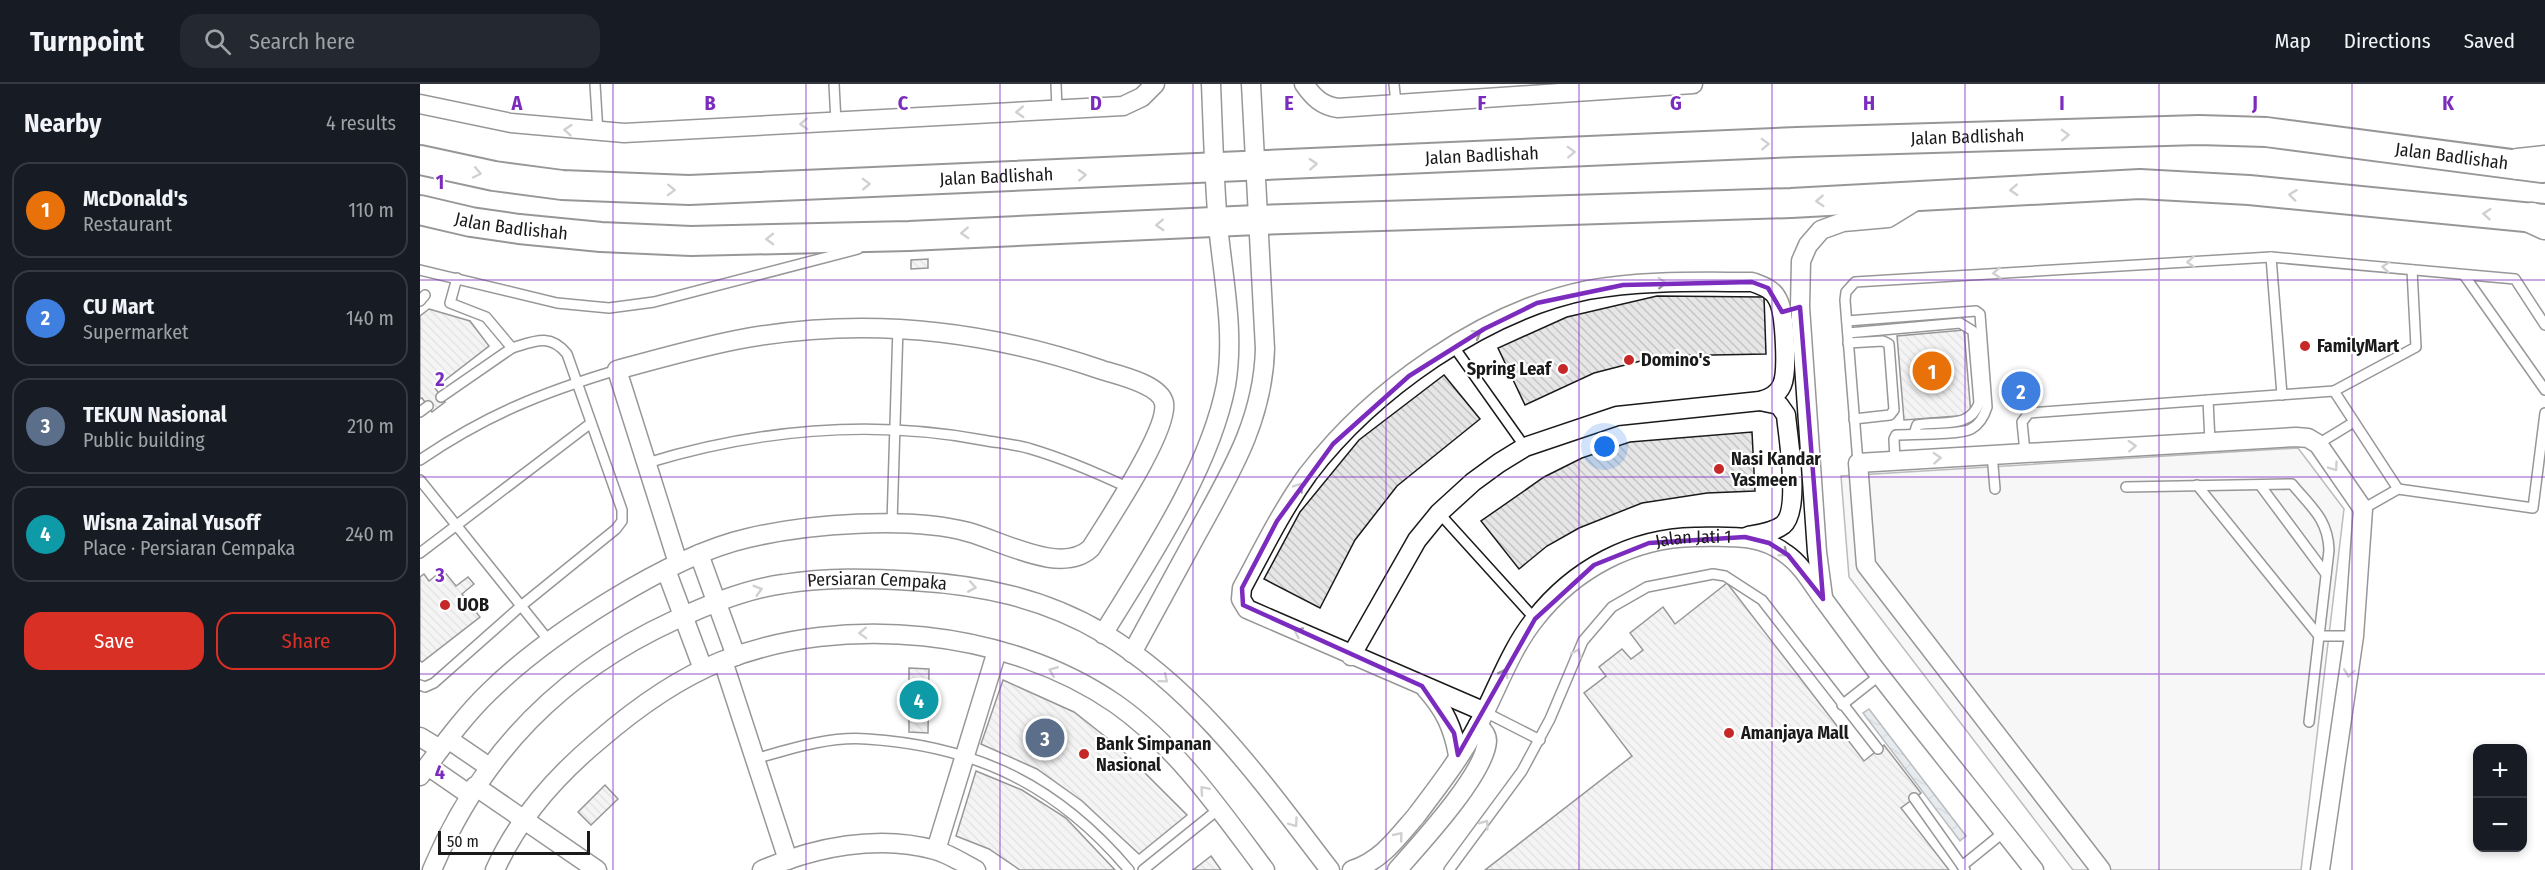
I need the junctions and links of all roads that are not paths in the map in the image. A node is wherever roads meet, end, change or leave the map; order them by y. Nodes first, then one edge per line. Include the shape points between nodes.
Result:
1 (595, 84) edge
2 (834, 84) edge
3 (1056, 84) edge
4 (1155, 84) edge
5 (1211, 84) edge
6 (1251, 84) edge
7 (1304, 84) edge
8 (1394, 84) edge
9 (1693, 84) edge
10 (1395, 103) junction
11 (420, 104) edge
12 (1057, 110) junction
13 (836, 122) junction
14 (598, 132) junction
15 (420, 160) edge
16 (2536, 165) edge
17 (1254, 166) junction
18 (1215, 168) junction
19 (1928, 194) junction
20 (420, 210) edge
21 (1257, 220) junction
22 (2541, 221) edge
23 (1218, 222) junction
24 (909, 236) junction
25 (2271, 257) junction
26 (420, 270) edge
27 (2412, 270) junction
28 (2464, 275) junction
29 (457, 278) junction
30 (1791, 310) junction
31 (1847, 321) junction
32 (2545, 325) edge
33 (898, 327) junction
34 (1848, 333) junction
35 (1848, 343) junction
36 (1454, 347) junction
37 (512, 348) junction
38 (617, 370) junction
39 (577, 382) junction
40 (2545, 390) edge
41 (2334, 391) junction
42 (2282, 395) junction
43 (441, 397) dead end
44 (2208, 400) junction
45 (1760, 401) junction
46 (2545, 413) edge
47 (1854, 419) junction
48 (2354, 422) junction
49 (591, 423) junction
50 (895, 429) junction
51 (1914, 434) junction
52 (2210, 442) junction
53 (2318, 444) junction
54 (1525, 447) junction
55 (2025, 452) junction
56 (1992, 454) junction
57 (420, 460) edge
58 (1895, 461) junction
59 (647, 463) junction
60 (1858, 463) junction
61 (420, 480) edge
62 (2197, 485) junction
63 (2260, 485) junction
64 (2126, 487) dead end
65 (1129, 488) junction
66 (1995, 489) dead end
67 (2397, 489) junction
68 (2363, 509) junction
69 (1439, 513) junction
70 (892, 523) junction
71 (456, 525) junction
72 (1745, 537) junction
73 (420, 553) edge
74 (699, 554) junction
75 (672, 566) junction
76 (2326, 574) junction
77 (1823, 599) junction
78 (716, 602) junction
79 (521, 606) junction
80 (683, 616) junction
81 (1535, 619) junction
82 (1104, 634) junction
83 (2319, 636) junction
84 (2354, 636) junction
85 (550, 642) junction
86 (997, 651) junction
87 (1132, 653) junction
88 (1351, 656) junction
89 (729, 659) junction
90 (703, 669) junction
91 (1880, 675) junction
92 (420, 685) edge
93 (1422, 686) junction
94 (1842, 705) junction
95 (1481, 719) junction
96 (2309, 722) dead end
97 (420, 737) edge
98 (1540, 740) junction
99 (444, 744) junction
100 (1878, 749) dead end
101 (966, 755) junction
102 (1458, 755) junction
103 (755, 759) junction
104 (489, 767) junction
105 (424, 771) edge
106 (472, 790) junction
107 (1914, 798) dead end
108 (1220, 808) junction
109 (522, 820) junction
110 (2004, 832) junction
111 (936, 850) junction
112 (788, 860) junction
113 (1964, 868) edge
114 (432, 870) edge
115 (495, 870) edge
116 (597, 870) edge
117 (762, 870) edge
118 (976, 870) edge
119 (1129, 870) edge
120 (1143, 870) edge
121 (1265, 870) edge
122 (1330, 870) edge
123 (1352, 870) edge
124 (1397, 870) edge
125 (1449, 870) edge
126 (2034, 870) edge
127 (2101, 870) edge
128 (2320, 870) edge

1 - 14 lane
2 - 13 lane
3 - 12 lane
4 - 12 street via 1142,97 1123,106
5 - 18 street
6 - 17 street
7 - 10 street via 1327,106
8 - 10 lane
9 - 10 street
14 -> 11 street via 511,123
12 -> 13 street
13 -> 14 street
15 -> 18 main road, Jalan Badlishah via 494,177 562,185 689,190
17 -> 16 main road, Jalan Badlishah via 2199,130 2266,132
17 - 18 main road, Jalan Badlishah
17 - 21 street
18 - 23 street
19 -> 21 main road, Jalan Badlishah
22 -> 19 main road, Jalan Badlishah via 2249,190 2140,184
19 - 30 street via 1888,218 1843,222 1821,230 1801,261
24 -> 20 main road, Jalan Badlishah via 692,241 601,237 481,224
21 - 23 main road, Jalan Badlishah
21 - 87 street via 1265,349 1258,410 1230,474
23 -> 24 main road, Jalan Badlishah
23 - 82 street via 1228,323 1225,386 1206,450
24 - 29 lane via 654,302 609,308 557,303
27 -> 25 lane
25 -> 31 lane via 1862,281 1846,292
25 - 42 lane
26 - 29 lane
27 - 28 lane
27 - 41 lane via 2416,347
28 - 32 lane via 2515,279
28 - 40 lane
29 - 37 lane via 450,303 486,317
36 -> 30 street via 1538,303 1623,285 1752,282 1768,288
30 - 45 street via 1784,378 1778,391
30 - 77 street
31 - 34 lane
31 - 51 lane via 1976,311 1980,314 1987,407 1984,416 1967,431
33 - 38 street via 776,333 705,346
33 - 50 lane
33 - 65 street via 968,335 1065,357 1146,385 1160,394 1163,413
34 - 35 lane
34 - 51 lane via 1960,323 1973,331 1977,409 1965,420 1917,425
35 - 47 lane
35 - 47 lane via 1886,342 1890,355 1892,413
36 - 54 lane
88 -> 36 street via 1247,609 1241,599 1242,588 1277,521 1333,444 1394,387
37 - 39 lane via 546,340 559,344
37 - 43 lane
38 - 39 lane
38 - 59 street
39 - 49 lane
39 - 57 lane via 494,414
41 - 42 lane
41 - 48 lane
42 - 44 lane
44 - 52 lane
44 - 55 lane via 2029,413 2022,422
45 - 54 street via 1617,416
45 - 72 street via 1779,405 1786,415 1792,507 1783,525
46 - 67 lane via 2533,508
47 - 60 lane
48 - 53 lane
48 - 67 lane
49 - 71 lane
49 - 79 lane via 622,510 622,521
50 - 59 lane via 745,438
50 - 65 lane via 1029,448
50 - 70 lane
51 - 58 lane via 1896,435
52 - 53 street via 2296,437
55 -> 52 street
53 -> 68 street
54 - 69 street via 1473,482
55 - 56 street
58 -> 56 street
56 - 66 lane
58 - 60 street
59 - 75 street
60 - 127 street via 1866,565
61 - 71 lane
62 - 63 lane
62 - 64 lane
62 - 83 lane
63 - 76 lane
63 - 76 lane via 2292,484 2321,519 2329,531
65 - 70 street via 1091,548 1072,560 1056,560 948,528
67 - 68 lane
68 - 84 street
69 - 81 lane
69 - 88 street via 1405,559
70 - 74 street via 765,535
71 - 73 lane
71 - 79 lane
72 -> 77 street, Jalan Jati 1 via 1769,543 1788,555
72 - 81 street, Jalan Jati 1 via 1686,537 1622,550 1564,588
74 - 75 street
74 - 78 street
75 - 80 street
75 - 85 street
76 - 83 lane
77 - 91 street, Jalan Jati 1
78 - 80 street, Persiaran Cempaka
78 -> 82 street, Persiaran Cempaka via 783,584 841,578 933,582 964,585 1049,605
78 - 89 street
79 - 85 lane
79 - 92 lane via 434,683
80 - 90 street
80 - 104 street, Persiaran Cempaka via 617,649 561,689 529,719
95 -> 81 street, Jalan Jati 1
82 - 87 street, Persiaran Cempaka
83 - 84 lane
83 - 96 lane
84 -> 128 street
85 - 99 street via 489,692
86 -> 89 street via 955,641 881,633 785,642
86 - 101 street
108 -> 86 street via 1163,743 1116,704 1075,680
87 -> 122 street, Persiaran Cempaka via 1193,704 1232,745
88 - 93 street
89 - 90 street
89 - 103 street
90 - 109 street via 633,710 569,765
91 - 94 lane
91 - 110 street, Jalan Jati 1
93 - 95 street
93 - 102 street via 1447,715
98 -> 94 lane via 1583,641 1612,607 1647,587 1713,574 1731,579 1762,600
94 - 100 lane
95 - 98 lane
95 - 102 street, Jalan Jati 1
95 - 124 street via 1487,741 1480,761 1463,790
97 - 99 street
125 -> 98 lane via 1495,811
99 - 104 street
99 - 105 street
101 - 103 lane via 866,738 807,744
101 - 111 street
101 - 119 lane via 1037,787 1087,824
123 -> 102 street, Jalan Jati 1 via 1376,859 1392,844 1440,786
103 - 112 street
104 - 106 street, Persiaran Cempaka
105 - 106 street
106 - 109 street
106 - 114 street, Persiaran Cempaka
107 - 113 lane
108 - 120 lane
108 - 121 street
109 - 115 street
109 - 116 street
110 - 113 lane
110 - 126 street, Jalan Jati 1
111 - 112 street via 896,843 856,845
111 - 118 street
112 - 117 street

